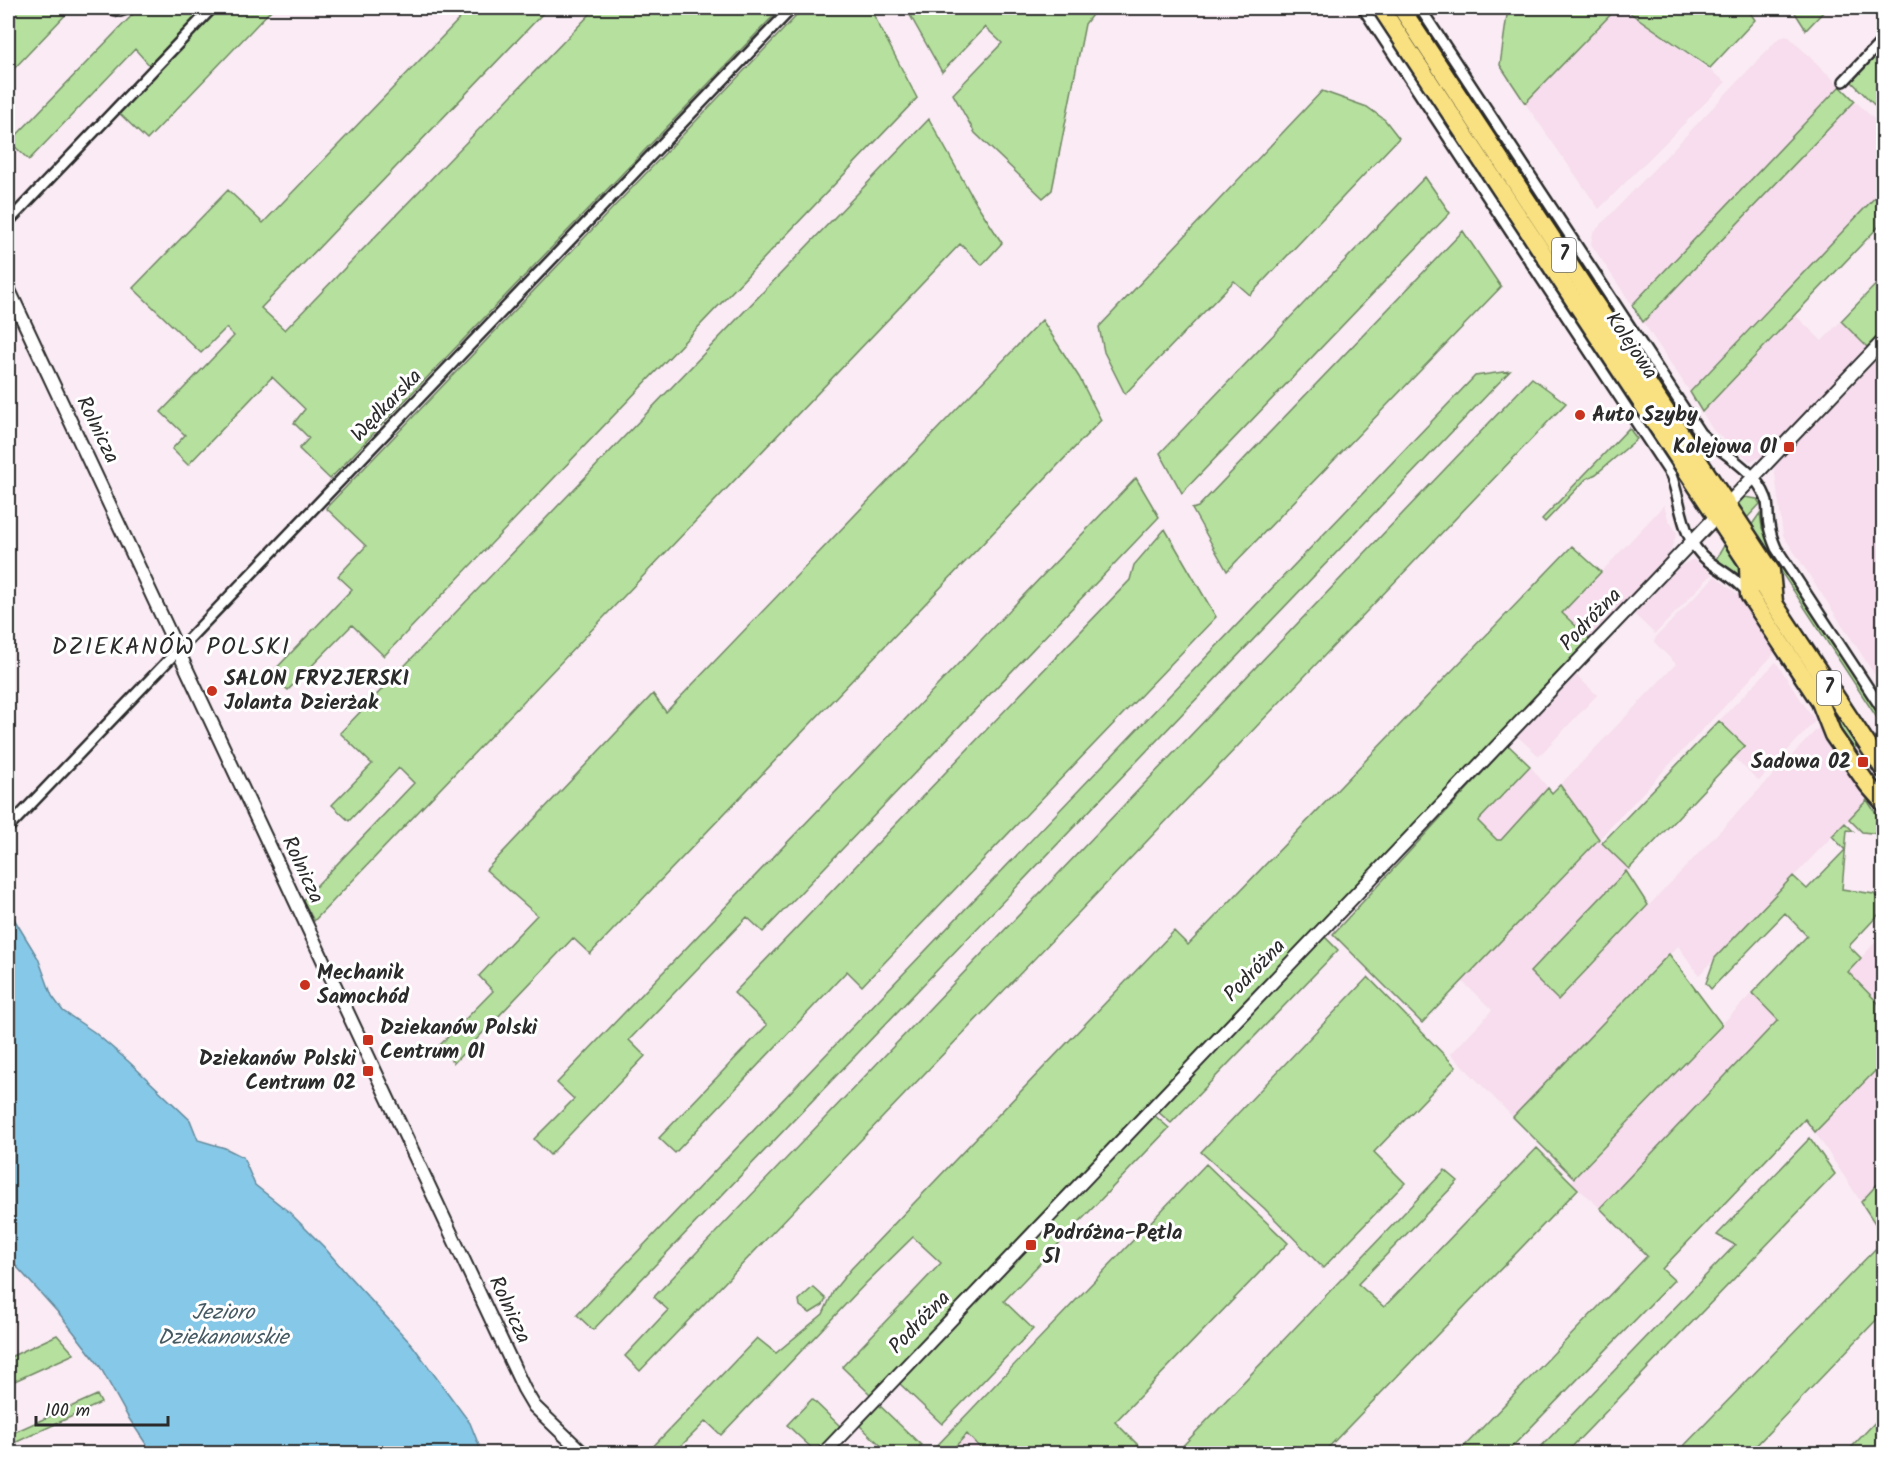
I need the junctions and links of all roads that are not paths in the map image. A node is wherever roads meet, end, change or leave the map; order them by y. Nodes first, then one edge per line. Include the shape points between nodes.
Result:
1 (109, 8) edge
2 (130, 8) edge
3 (212, 8) edge
4 (792, 8) edge
5 (1363, 8) edge
6 (1381, 8) edge
7 (1401, 8) edge
8 (1420, 8) edge
9 (1884, 39) edge
10 (1844, 81) dead end
11 (8, 222) edge
12 (8, 288) edge
13 (1884, 340) edge
14 (1752, 476) junction
15 (1727, 503) junction
16 (1716, 516) junction
17 (1692, 542) junction
18 (1748, 565) junction
19 (1749, 595) junction
20 (1775, 605) junction
21 (178, 651) junction
22 (1884, 712) edge
23 (1884, 770) edge
24 (1884, 803) edge
25 (8, 828) edge
26 (584, 1454) edge
27 (823, 1454) edge

1 - 2 street
3 - 11 street
4 - 21 street, Wędkarska
5 - 17 street via 1671,475
6 - 16 highway, Kolejowa / 7
7 - 15 highway, Kolejowa / 7
8 - 14 street via 1700,433
9 - 10 street
12 - 21 street, Rolnicza
13 - 14 street, Podróżna
14 - 15 street, Podróżna
14 - 22 street via 1766,499 1776,548
15 - 16 street, Podróżna
15 - 20 highway, Kolejowa / 7 via 1771,571
16 - 17 street, Podróżna
16 - 18 highway, Kolejowa / 7
17 - 19 street via 1706,560 1733,576
17 - 27 street, Podróżna
18 - 19 highway
18 - 20 highway, Kolejowa / 7
19 - 24 highway via 1820,702 1833,735
20 - 23 highway, Kolejowa / 7
21 - 25 street, Wędkarska
21 - 26 street, Rolnicza via 524,1389 534,1406

